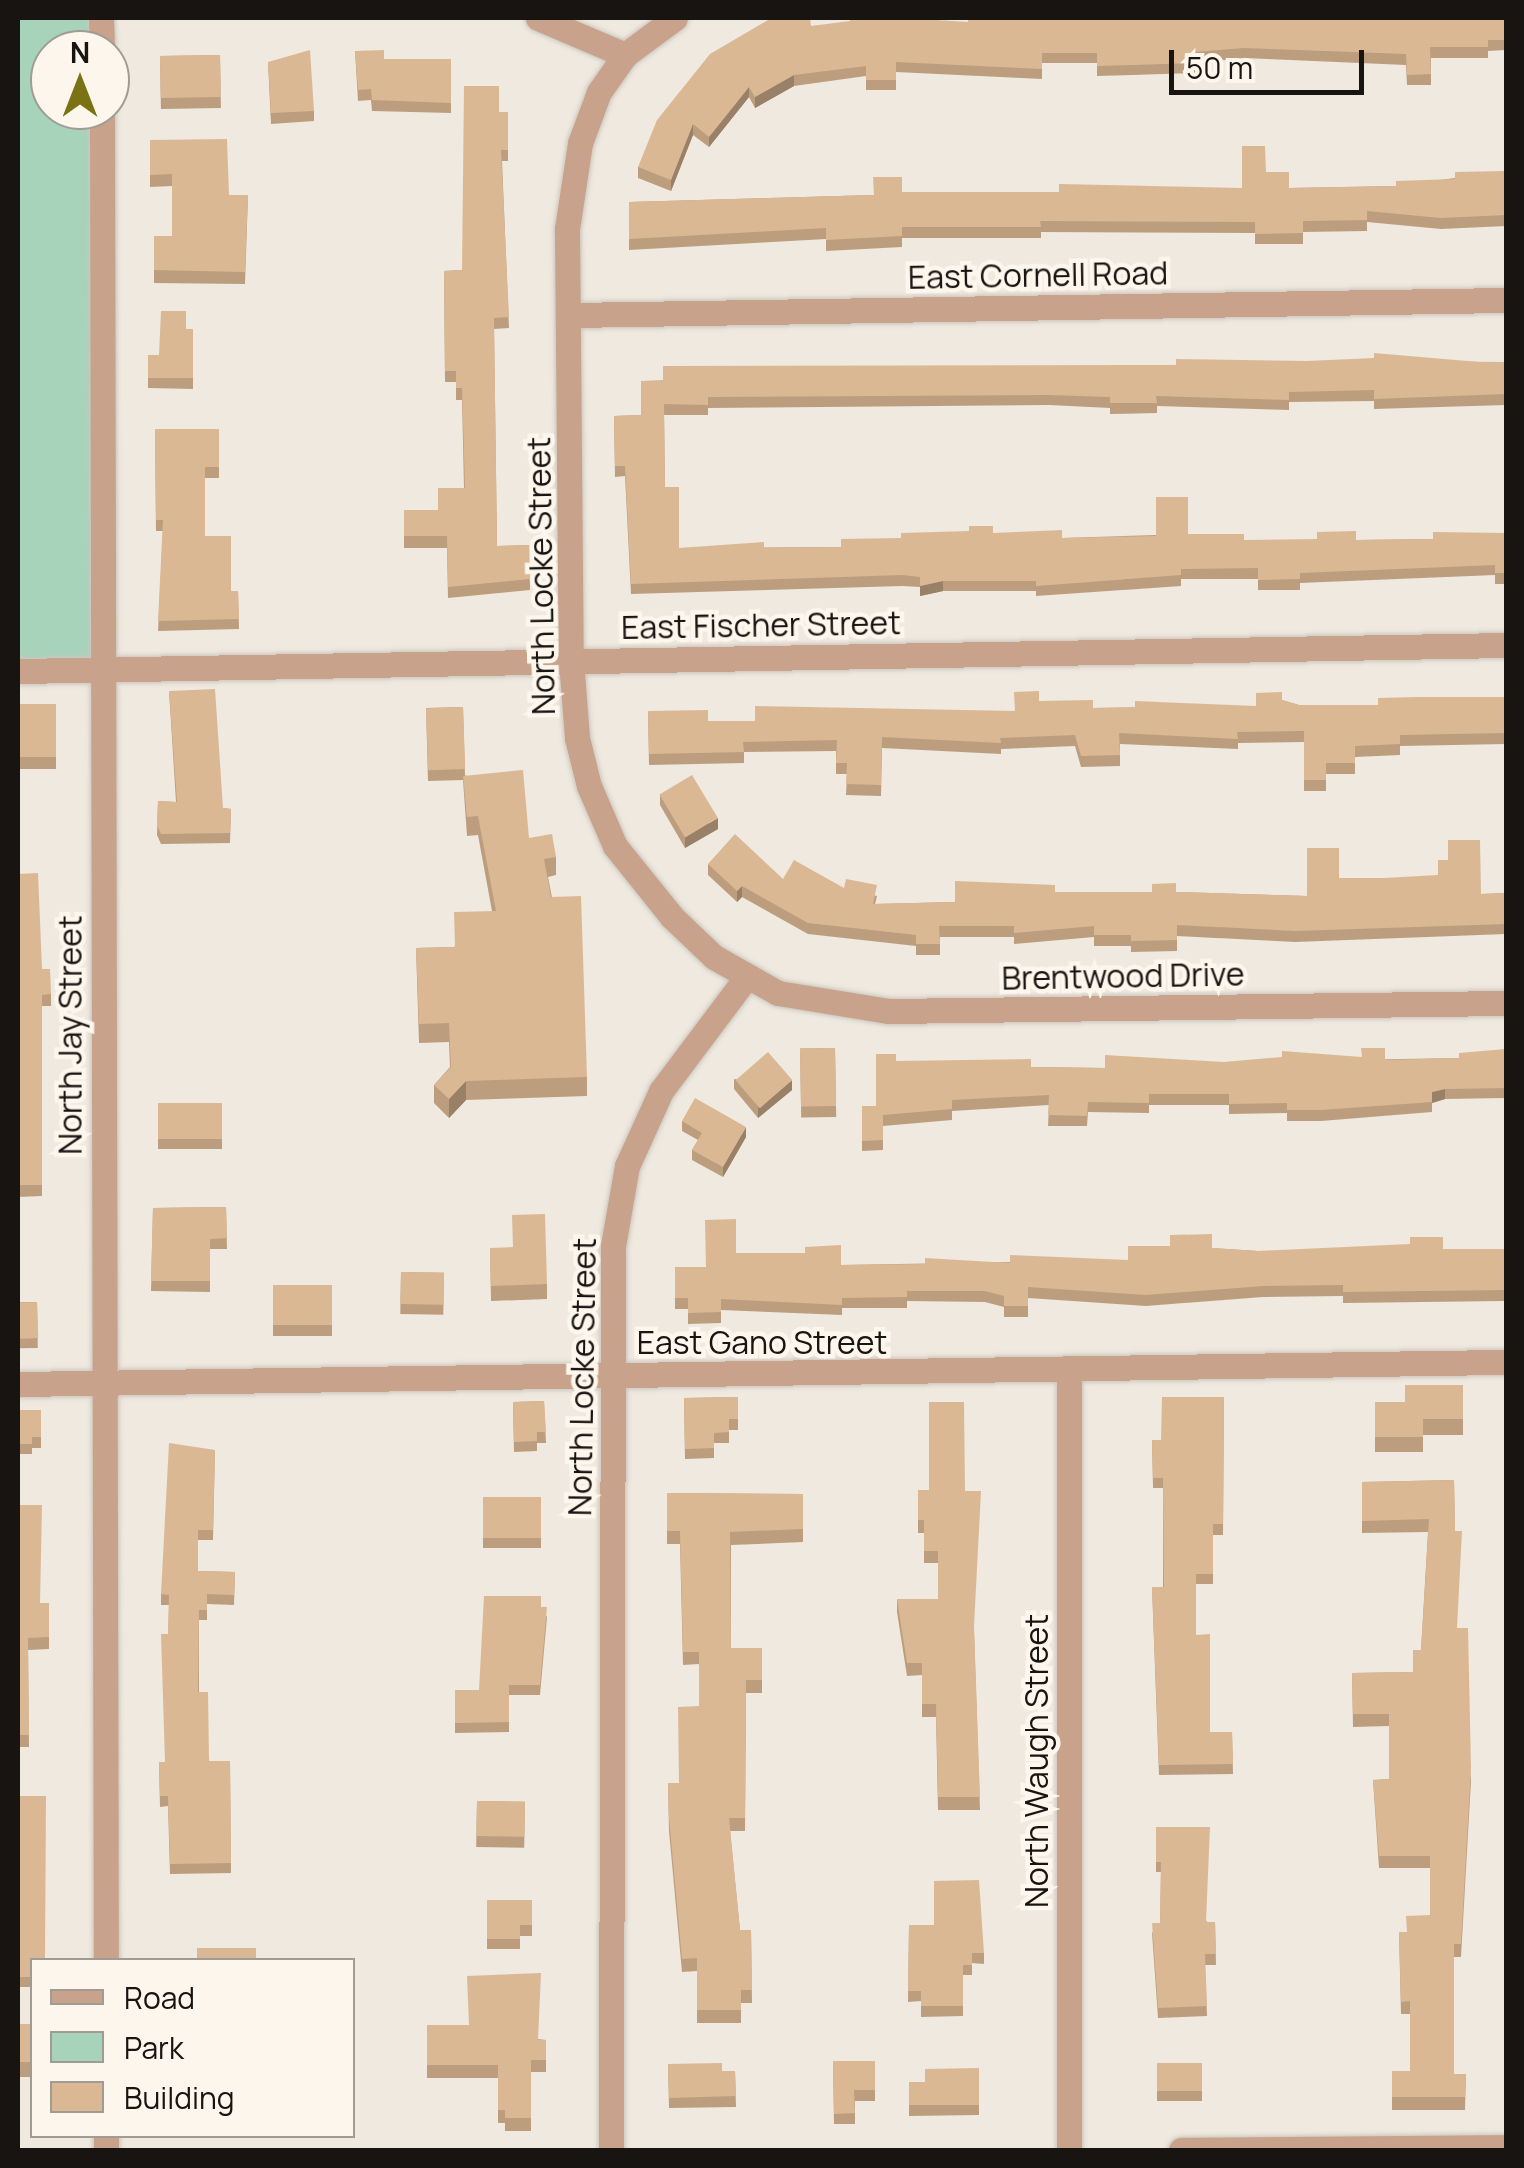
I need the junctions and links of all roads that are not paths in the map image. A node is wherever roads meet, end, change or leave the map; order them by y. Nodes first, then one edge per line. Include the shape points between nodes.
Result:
1 (538, 18) edge
2 (675, 18) edge
3 (625, 55) junction
4 (102, 130) edge
5 (1506, 300) edge
6 (570, 315) junction
7 (1506, 645) edge
8 (572, 661) junction
9 (102, 670) junction
10 (18, 671) edge
11 (745, 978) junction
12 (1506, 1003) edge
13 (1506, 1362) edge
14 (1069, 1371) junction
15 (614, 1375) junction
16 (102, 1382) junction
17 (18, 1384) edge
18 (106, 1958) edge
19 (1506, 2147) edge
20 (611, 2150) edge
21 (1069, 2150) edge
22 (1180, 2150) edge

1 - 3 street
2 - 3 street, North Locke Street
3 - 6 street, North Locke Street via 598,92 580,143 567,229
4 - 9 street, North Jay Street
5 - 6 street, East Cornell Road
6 - 8 street, North Locke Street
7 - 8 street, East Fischer Street
8 - 9 street, East Fischer Street
8 - 11 street, North Locke Street via 577,738 615,846 672,918
9 - 10 street, East Fischer Street
9 - 16 street, North Jay Street
11 - 12 street, Brentwood Drive via 778,993 888,1011
11 - 15 street, North Locke Street via 662,1091 627,1166 613,1246
13 - 14 street, East Gano Street
14 - 15 street, East Gano Street
14 - 21 street, North Waugh Street
15 - 16 street, East Gano Street
15 - 20 street, North Locke Street
16 - 17 street, East Gano Street
16 - 18 street, North Jay Street
19 - 22 street

